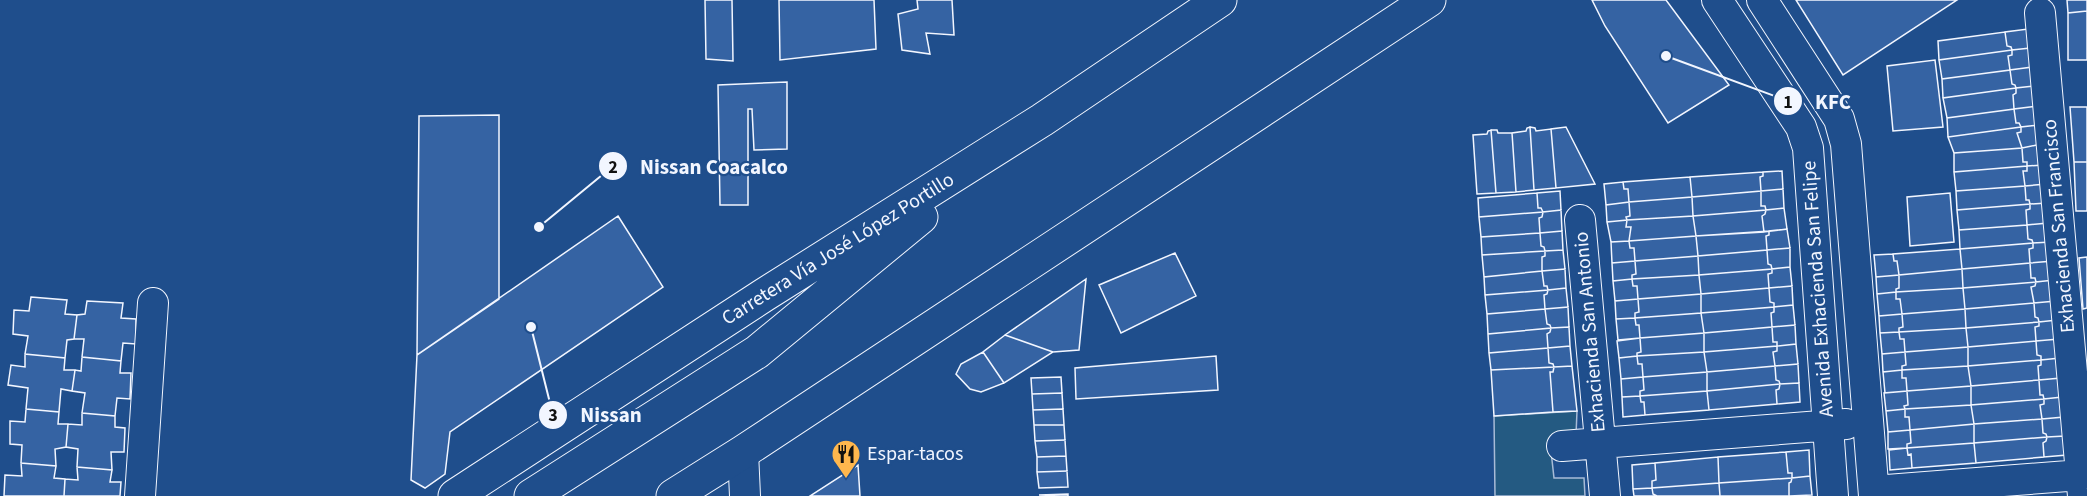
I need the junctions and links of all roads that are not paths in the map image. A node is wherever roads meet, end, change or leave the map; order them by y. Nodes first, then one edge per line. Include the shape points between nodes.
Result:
1 (1220, 0) edge
2 (1429, 0) edge
3 (1717, 0) edge
4 (1762, 0) edge
5 (2040, 13) dead end
6 (1042, 120) junction
7 (1580, 220) dead end
8 (153, 303) dead end
9 (1868, 423) junction
10 (1828, 426) junction
11 (1600, 443) junction
12 (1562, 446) dead end
13 (743, 452) junction
14 (2082, 486) edge
15 (1874, 494) edge
16 (140, 496) edge
17 (455, 496) edge
18 (531, 496) edge
19 (673, 496) edge
20 (745, 496) edge
21 (1605, 496) edge
22 (1833, 496) edge

1 - 6 main road, Carretera Vía José López Portillo
2 - 13 main road
3 - 10 street, Avenida Exhacienda San Felipe via 1800,127 1808,148
4 - 9 street, Avenida Exhacienda San Felipe via 1839,119 1846,144
5 - 14 street, Exhacienda San Francisco
6 - 17 main road, Carretera Vía José López Portillo
6 - 18 main road via 757,351
7 - 11 street, Exhacienda San Antonio
8 - 16 street
9 - 10 street, Exhacienda San Antonio
9 - 15 street, Avenida Exhacienda San Felipe
10 - 11 street, Exhacienda San Antonio
10 - 22 street, Avenida Exhacienda San Felipe
11 - 12 street, Exhacienda San Antonio
11 - 21 street, Exhacienda San Antonio
13 - 19 main road
13 - 20 street
14 - 15 street, Exhacienda San Francisco

